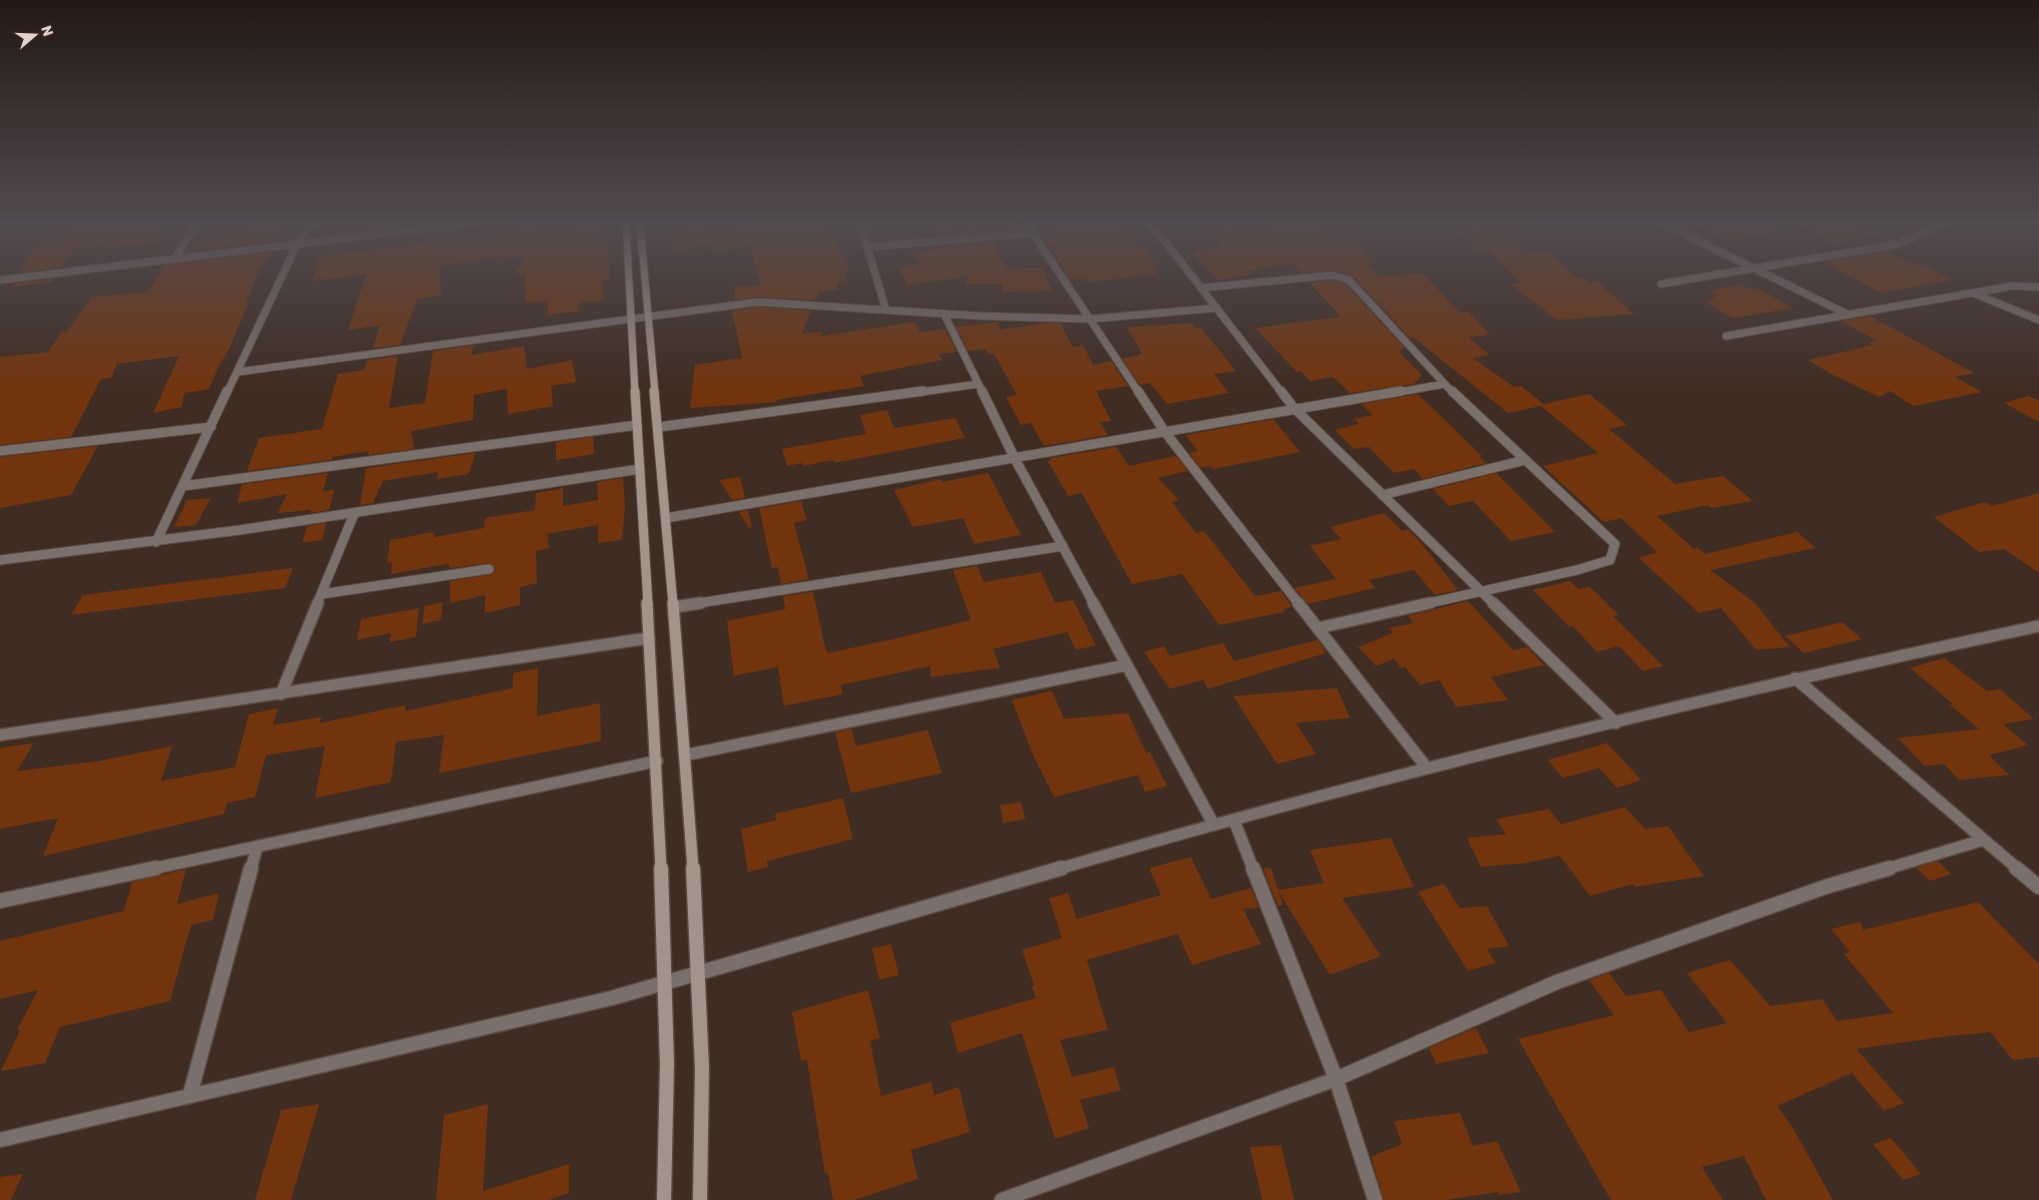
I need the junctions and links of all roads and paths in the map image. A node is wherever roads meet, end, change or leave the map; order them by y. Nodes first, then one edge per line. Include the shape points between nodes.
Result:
1 (281, 279) edge
2 (628, 279) edge
3 (645, 279) edge
4 (878, 279) edge
5 (1063, 279) edge
6 (1194, 279) edge
7 (1292, 279) edge
8 (1347, 279) edge
9 (1692, 279) edge
10 (1774, 279) edge
11 (1661, 284) dead end
12 (2039, 287) edge
13 (1201, 288) junction
14 (1972, 292) junction
15 (1216, 308) junction
16 (886, 310) junction
17 (944, 314) junction
18 (1847, 314) junction
19 (648, 315) junction
20 (630, 318) junction
21 (1090, 318) junction
22 (2039, 320) edge
23 (1726, 336) dead end
24 (237, 372) junction
25 (978, 384) junction
26 (1444, 384) junction
27 (1294, 408) junction
28 (637, 424) junction
29 (211, 427) junction
30 (658, 427) junction
31 (1165, 432) junction
32 (0, 451) edge
33 (1015, 459) junction
34 (1525, 460) junction
35 (640, 469) junction
36 (183, 486) junction
37 (1382, 495) junction
38 (354, 514) junction
39 (666, 518) junction
40 (156, 542) junction
41 (1063, 546) junction
42 (0, 560) edge
43 (489, 569) dead end
44 (1479, 592) junction
45 (322, 594) junction
46 (674, 607) junction
47 (1318, 628) junction
48 (2037, 629) edge
49 (649, 638) junction
50 (1128, 665) junction
51 (1795, 678) junction
52 (281, 694) junction
53 (1616, 723) junction
54 (0, 735) edge
55 (686, 755) junction
56 (657, 761) junction
57 (1426, 768) junction
58 (1234, 820) junction
59 (1214, 825) junction
60 (1983, 840) junction
61 (257, 847) junction
62 (2039, 887) edge
63 (0, 901) edge
64 (699, 972) junction
65 (667, 981) junction
66 (1336, 1079) junction
67 (190, 1095) junction
68 (0, 1140) edge
69 (664, 1200) edge
70 (700, 1200) edge
71 (1002, 1200) edge
72 (1375, 1200) edge

1 - 24 street
2 - 20 main road
3 - 19 main road
4 - 16 street
5 - 21 street
6 - 13 street
7 - 13 street
8 - 26 street
9 - 11 street
10 - 18 street
12 - 14 street via 2012,286
13 - 15 street
14 - 18 street
14 - 22 street
15 - 21 street
15 - 27 street
16 - 17 street
16 - 19 street via 757,302
17 - 21 street
17 - 25 street
18 - 23 street
19 - 20 street
19 - 30 main road
20 - 24 street
20 - 28 main road
21 - 31 street
24 - 29 street
25 - 30 street
25 - 33 street
26 - 27 street
26 - 34 street
27 - 31 street
27 - 37 street
28 - 35 main road
28 - 36 street
29 - 32 street
29 - 36 street
30 - 39 main road
31 - 33 street
31 - 47 street
33 - 39 street
33 - 41 street
34 - 37 street
34 - 44 street via 1615,544 1610,560
35 - 38 street
35 - 49 main road
36 - 40 street
37 - 44 street
38 - 40 street
38 - 45 street
39 - 46 main road
40 - 42 street
41 - 46 street
41 - 50 street
43 - 45 street
44 - 47 street
44 - 53 street
45 - 52 street
46 - 55 main road
47 - 57 street
48 - 51 street
49 - 52 street
49 - 56 main road
50 - 55 street
50 - 59 street
51 - 53 street
51 - 60 street
52 - 54 street
53 - 57 street
55 - 64 main road
56 - 61 street
56 - 65 main road
57 - 58 street
58 - 59 street
58 - 66 street
59 - 64 street
60 - 62 street
60 - 66 street via 1828,886 1557,982
61 - 63 street
61 - 67 street
64 - 65 street
64 - 70 main road
65 - 67 street via 612,998
65 - 69 main road
66 - 71 street
66 - 72 street
67 - 68 street

